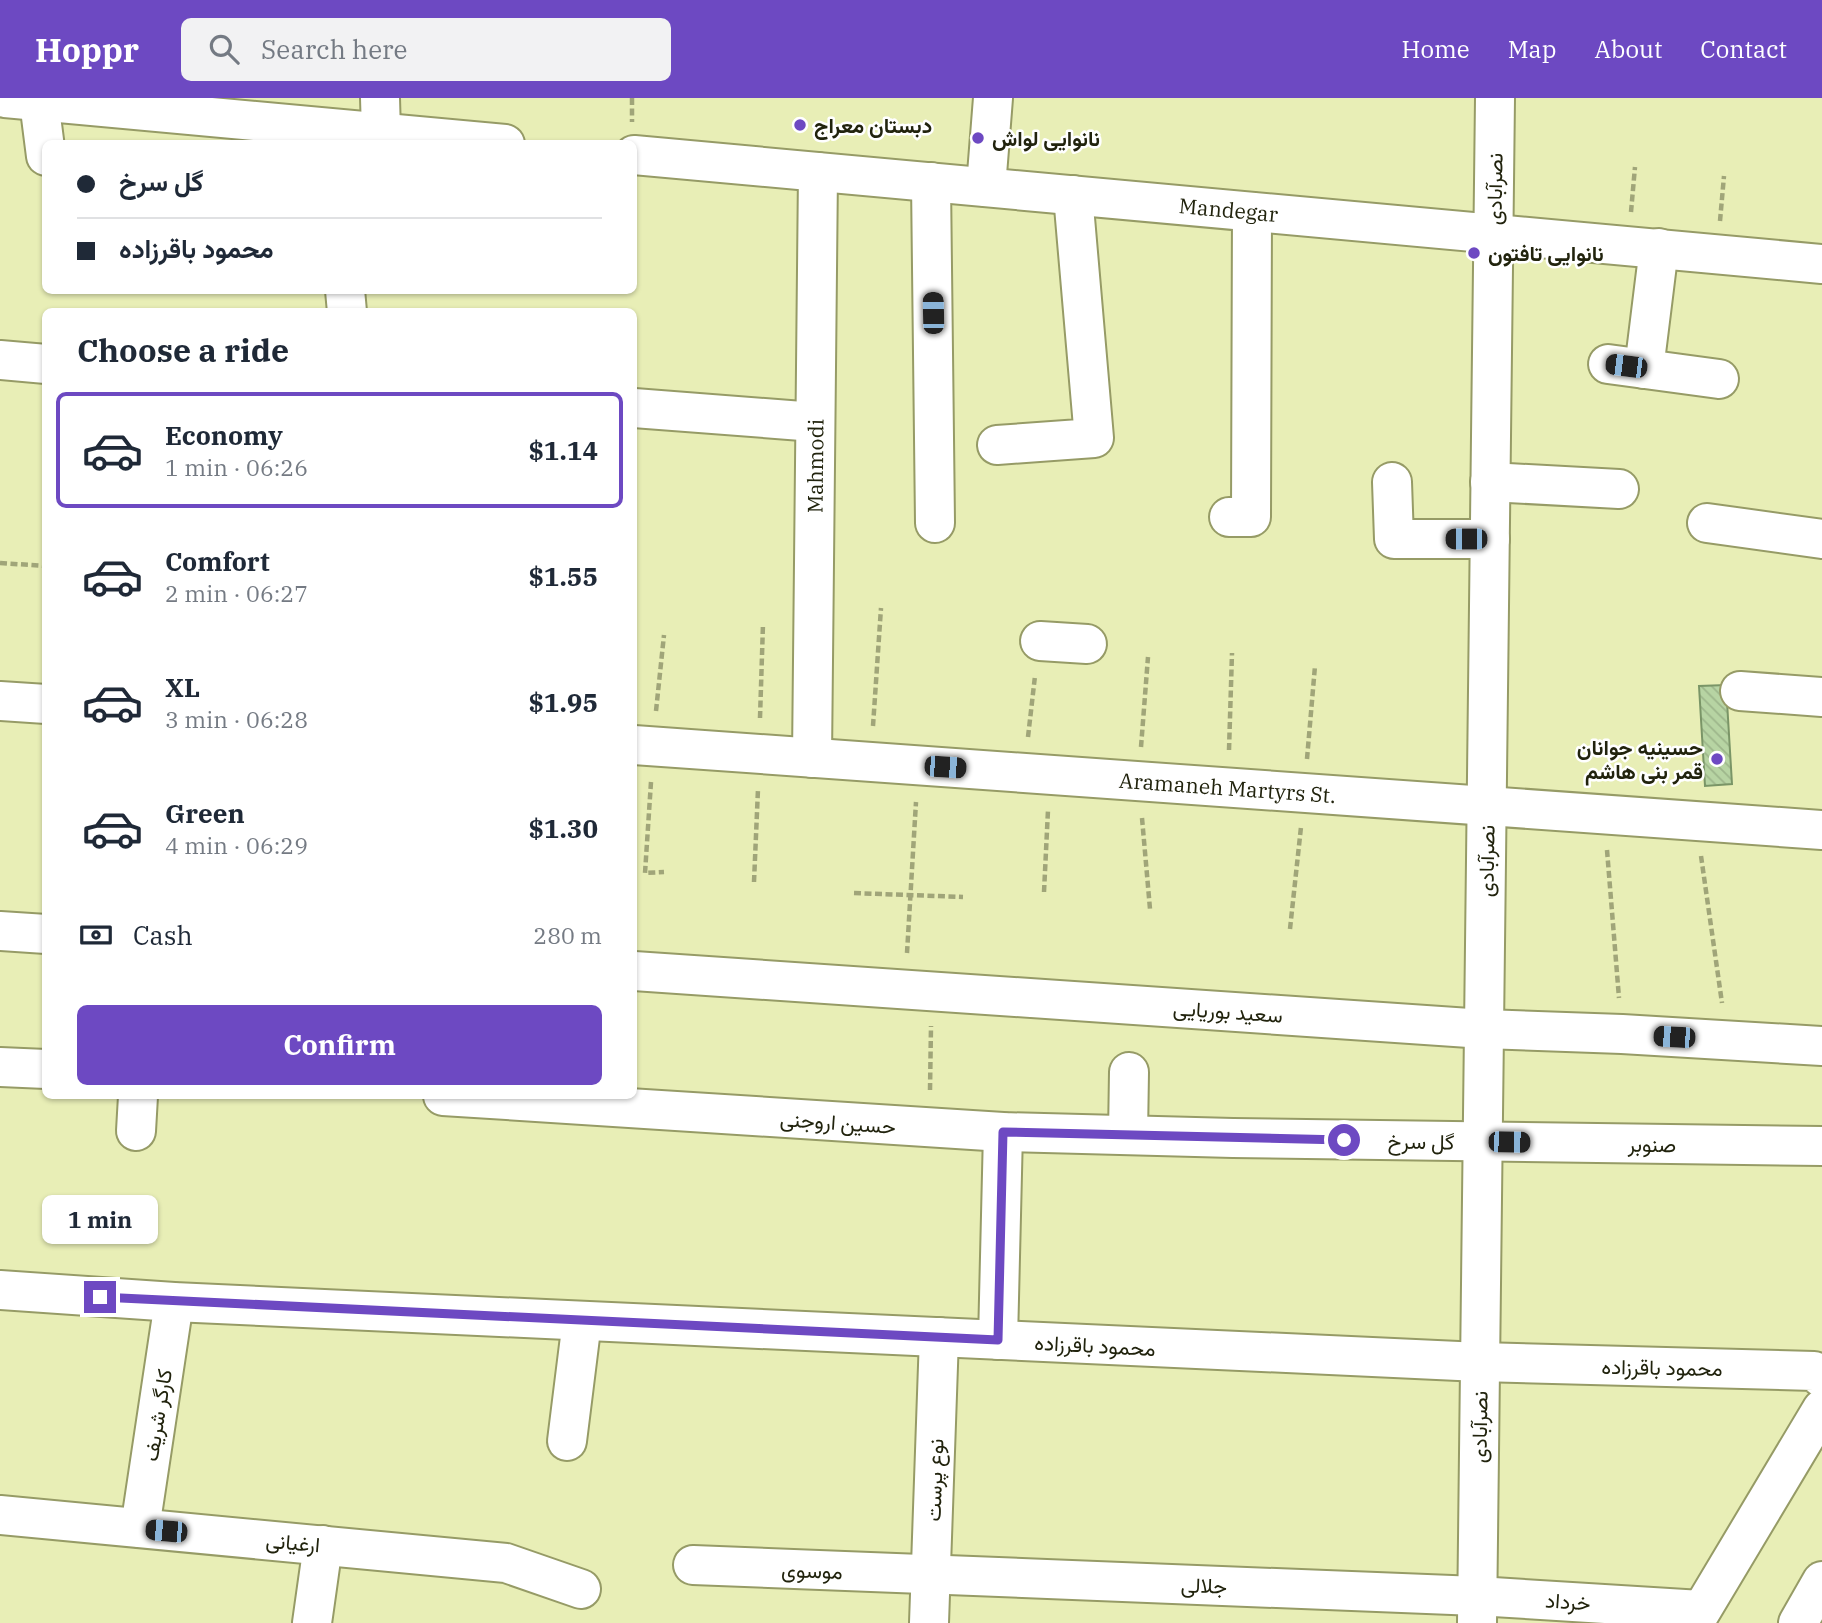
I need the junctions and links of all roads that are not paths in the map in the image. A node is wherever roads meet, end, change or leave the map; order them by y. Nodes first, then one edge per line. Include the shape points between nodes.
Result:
1 (993, 98) edge
2 (1495, 98) edge
3 (22, 99) edge
4 (381, 115) edge
5 (332, 136) edge
6 (488, 140) edge
7 (42, 146) edge
8 (637, 155) edge
9 (818, 172) junction
10 (931, 182) junction
11 (986, 187) junction
12 (1073, 195) junction
13 (1252, 212) junction
14 (1493, 234) junction
15 (1659, 248) junction
16 (1822, 264) edge
17 (0, 360) edge
18 (42, 364) edge
19 (1719, 379) dead end
20 (637, 408) edge
21 (815, 422) junction
22 (998, 445) dead end
23 (1392, 482) dead end
24 (1490, 482) junction
25 (1619, 489) dead end
26 (1229, 517) dead end
27 (935, 523) dead end
28 (1707, 523) dead end
29 (1490, 539) junction
30 (1822, 539) edge
31 (1040, 641) road end
32 (1087, 644) dead end
33 (1740, 691) dead end
34 (1822, 697) edge
35 (0, 701) edge
36 (42, 704) edge
37 (643, 746) edge
38 (812, 758) junction
39 (1487, 807) junction
40 (1822, 830) edge
41 (0, 931) edge
42 (42, 934) edge
43 (637, 971) edge
44 (1484, 1029) junction
45 (1822, 1046) edge
46 (0, 1067) edge
47 (42, 1069) edge
48 (1129, 1072) dead end
49 (487, 1099) edge
50 (1003, 1132) junction
51 (1128, 1136) junction
52 (1233, 1138) joint
53 (1483, 1142) junction
54 (1822, 1146) edge
55 (0, 1290) edge
56 (174, 1302) junction
57 (582, 1321) junction
58 (939, 1337) junction
59 (998, 1340) junction
60 (1480, 1362) junction
61 (1818, 1375) edge
62 (1822, 1409) edge
63 (566, 1441) dead end
64 (0, 1515) edge
65 (140, 1528) junction
66 (323, 1545) junction
67 (693, 1565) dead end
68 (931, 1574) junction
69 (1822, 1581) edge
70 (581, 1589) dead end
71 (1477, 1609) edge
72 (1698, 1616) edge
73 (312, 1623) edge
74 (929, 1623) edge
75 (1798, 1623) edge

1 - 11 main road
2 - 14 main road, نصرآبادی
3 - 5 main road
3 - 7 main road
4 - 5 main road
4 - 6 main road
8 - 9 main road, Mandegar
9 - 10 main road, Mandegar
9 - 21 main road, Mahmodi
10 - 11 main road, Mandegar
10 - 27 main road
11 - 12 main road, Mandegar
12 - 13 main road, Mandegar
12 - 22 main road via 1094,438
13 - 14 main road, Mandegar
13 - 26 main road via 1251,517
14 - 15 main road, Mandegar
14 - 24 main road, نصرآبادی
15 - 16 main road, Mandegar
15 - 19 main road via 1626,366
17 - 18 main road
20 - 21 main road
21 - 38 main road, Mahmodi
23 - 29 main road via 1394,539
24 - 25 main road
24 - 29 main road, نصرآبادی
28 - 30 main road
29 - 39 main road, نصرآبادی
31 - 32 main road
33 - 34 main road
35 - 36 main road
37 - 38 main road, Aramaneh Martyrs St.
38 - 39 main road, Aramaneh Martyrs St.
39 - 40 main road, Aramaneh Martyrs St.
39 - 44 main road, نصرآبادی
41 - 42 main road
43 - 44 main road, سعید بوریایی
44 - 45 main road, سعید بوریایی
44 - 53 main road, نصرآبادی
46 - 47 main road
48 - 51 main road
49 - 50 main road, حسین اروجنی
50 - 51 main road, حسین اروجنی
50 - 59 main road
51 - 52 main road, حسین اروجنی
52 - 53 main road, گل سرخ
53 - 54 main road, صنوبر
53 - 60 main road, نصرآبادی
55 - 56 main road, محمود باقرزاده
56 - 57 main road, محمود باقرزاده
56 - 65 main road, کارگر شریف
57 - 58 main road, محمود باقرزاده
57 - 63 main road
58 - 59 main road, محمود باقرزاده
58 - 68 main road, نوع پرست
59 - 60 main road, محمود باقرزاده
60 - 61 main road, محمود باقرزاده
60 - 71 main road, نصرآبادی
62 - 72 main road
64 - 65 main road, ارغیانی
65 - 66 main road, ارغیانی
66 - 70 main road, ارغیانی via 506,1563
66 - 73 main road
67 - 68 main road, موسوی
68 - 71 main road, جلالی
68 - 74 main road, نوع پرست
69 - 75 main road
71 - 72 main road, خرداد

